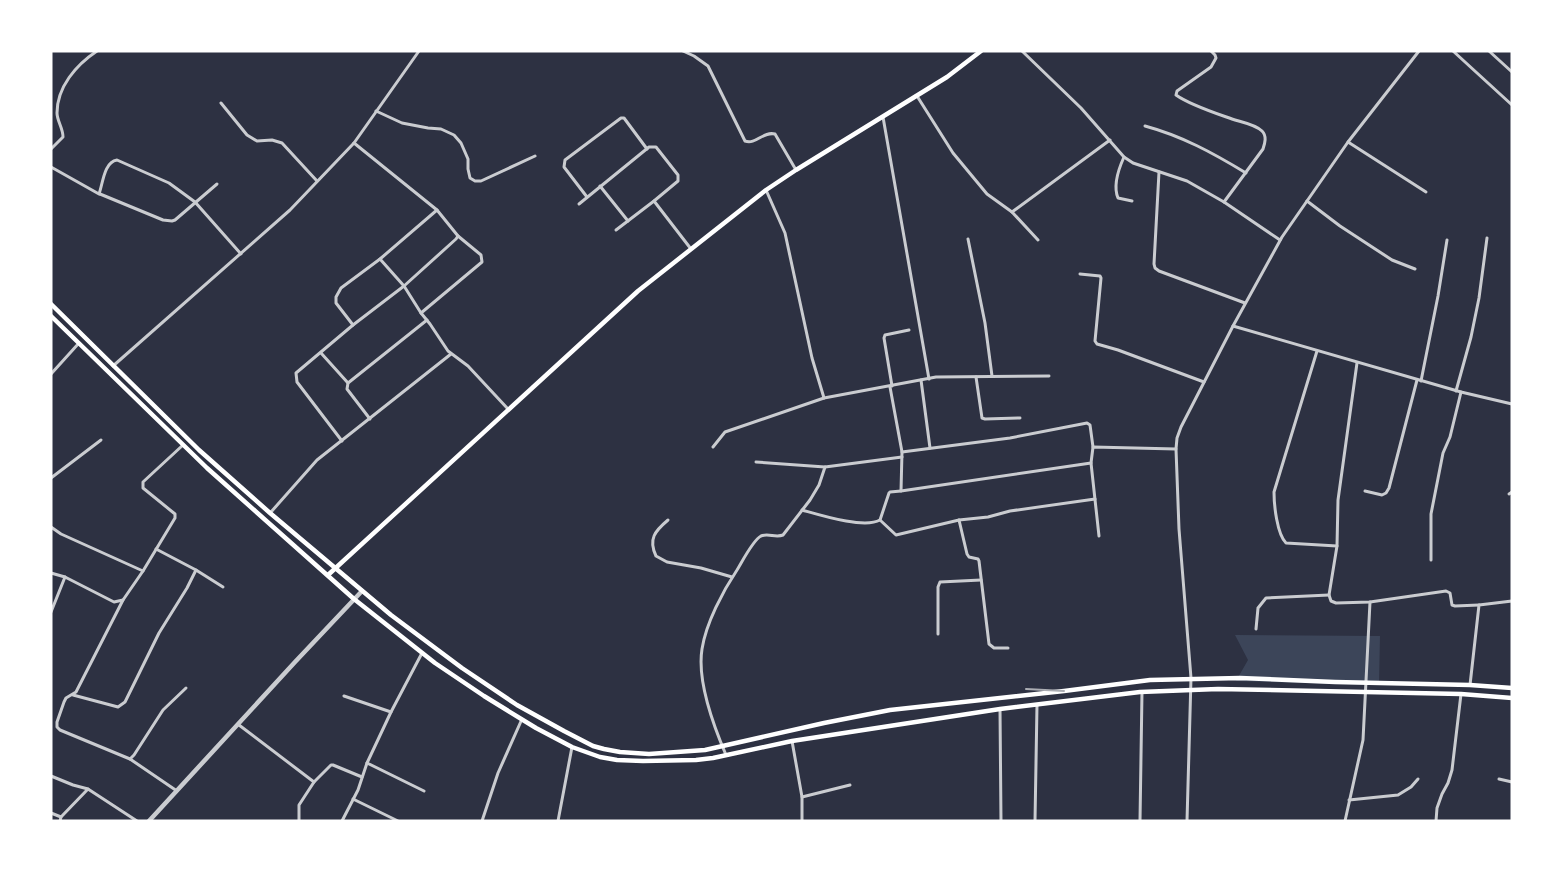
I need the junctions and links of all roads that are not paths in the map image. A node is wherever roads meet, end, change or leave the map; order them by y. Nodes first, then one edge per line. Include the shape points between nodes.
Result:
1 (97, 51) edge
2 (419, 51) edge
3 (682, 51) edge
4 (981, 51) edge
5 (1022, 51) edge
6 (1211, 51) edge
7 (1419, 51) edge
8 (1453, 51) edge
9 (1489, 51) edge
10 (1512, 72) edge
11 (917, 96) junction
12 (221, 103) dead end
13 (1512, 105) edge
14 (376, 111) junction
15 (883, 117) junction
16 (1144, 126) dead end
17 (1110, 140) junction
18 (1348, 142) junction
19 (354, 143) junction
20 (51, 148) edge
21 (647, 149) junction
22 (535, 156) dead end
23 (1124, 157) junction
24 (51, 167) edge
25 (796, 170) junction
26 (1159, 172) junction
27 (1246, 173) junction
28 (317, 181) junction
29 (217, 184) dead end
30 (600, 186) junction
31 (766, 190) junction
32 (1426, 192) dead end
33 (99, 194) junction
34 (587, 197) junction
35 (654, 201) junction
36 (1132, 201) dead end
37 (1307, 201) junction
38 (195, 202) junction
39 (1224, 202) junction
40 (579, 204) dead end
41 (437, 210) junction
42 (1012, 212) junction
43 (628, 221) junction
44 (616, 230) dead end
45 (458, 236) junction
46 (1487, 237) dead end
47 (968, 239) dead end
48 (1038, 240) dead end
49 (1280, 240) junction
50 (1447, 240) dead end
51 (691, 249) junction
52 (241, 254) junction
53 (380, 259) junction
54 (1416, 269) dead end
55 (1080, 274) dead end
56 (404, 286) junction
57 (1246, 303) junction
58 (51, 304) edge
59 (421, 313) junction
60 (51, 316) edge
61 (427, 320) junction
62 (353, 325) junction
63 (1233, 326) junction
64 (909, 330) dead end
65 (79, 343) junction
66 (1317, 351) junction
67 (321, 352) junction
68 (451, 354) junction
69 (1357, 363) junction
70 (113, 366) junction
71 (51, 374) edge
72 (993, 376) junction
73 (1049, 376) dead end
74 (976, 377) junction
75 (929, 379) junction
76 (921, 380) junction
77 (1419, 380) junction
78 (1204, 382) junction
79 (348, 383) junction
80 (891, 386) junction
81 (1456, 391) junction
82 (1461, 392) junction
83 (824, 398) junction
84 (1512, 404) edge
85 (508, 409) junction
86 (1020, 418) dead end
87 (370, 419) junction
88 (101, 440) dead end
89 (342, 441) junction
90 (183, 445) junction
91 (713, 447) dead end
92 (1093, 447) junction
93 (930, 448) junction
94 (1176, 449) junction
95 (902, 452) junction
96 (902, 457) junction
97 (756, 462) dead end
98 (1091, 463) junction
99 (825, 467) junction
100 (51, 478) edge
101 (1365, 491) dead end
102 (901, 492) junction
103 (1095, 499) junction
104 (802, 510) junction
105 (270, 513) junction
106 (669, 520) dead end
107 (880, 520) junction
108 (959, 520) junction
109 (51, 527) edge
110 (1099, 536) dead end
111 (1337, 546) junction
112 (156, 549) junction
113 (1431, 560) dead end
114 (335, 567) junction
115 (196, 570) junction
116 (143, 571) junction
117 (51, 573) edge
118 (328, 575) junction
119 (65, 577) junction
120 (732, 577) junction
121 (981, 580) junction
122 (223, 587) dead end
123 (363, 591) junction
124 (1329, 595) junction
125 (354, 599) junction
126 (123, 600) junction
127 (1512, 601) edge
128 (1370, 603) junction
129 (1479, 605) junction
130 (51, 612) edge
131 (1256, 629) dead end
132 (938, 634) dead end
133 (1008, 648) dead end
134 (422, 652) junction
135 (1191, 678) junction
136 (1366, 682) junction
137 (1470, 685) junction
138 (186, 688) dead end
139 (1512, 688) edge
140 (1191, 689) junction
141 (1142, 692) junction
142 (1366, 693) junction
143 (1461, 694) junction
144 (73, 695) junction
145 (344, 696) dead end
146 (1512, 698) edge
147 (1037, 705) junction
148 (1000, 709) junction
149 (391, 712) junction
150 (522, 720) junction
151 (238, 725) junction
152 (792, 741) junction
153 (722, 746) junction
154 (572, 747) junction
155 (726, 755) junction
156 (130, 759) junction
157 (367, 763) junction
158 (51, 776) edge
159 (362, 777) junction
160 (1418, 779) dead end
161 (1499, 779) dead end
162 (314, 782) junction
163 (1512, 782) edge
164 (850, 785) dead end
165 (88, 789) junction
166 (177, 791) junction
167 (424, 791) dead end
168 (802, 797) junction
169 (353, 799) junction
170 (1349, 800) junction
171 (51, 813) edge
172 (60, 819) edge
173 (137, 821) edge
174 (149, 821) edge
175 (299, 821) edge
176 (342, 821) edge
177 (398, 821) edge
178 (482, 821) edge
179 (558, 821) edge
180 (802, 821) edge
181 (1001, 821) edge
182 (1035, 821) edge
183 (1140, 821) edge
184 (1187, 821) edge
185 (1346, 821) edge
186 (1436, 821) edge

1 - 20 street via 69,76 61,92 57,114 63,136
2 - 14 street
3 - 25 street via 708,66 746,141 775,134
4 - 11 main road
5 - 17 street
6 - 27 street via 1216,58 1211,67 1176,91 1176,95 1263,132 1263,149
7 - 18 street
8 - 13 street
9 - 10 street
11 - 15 main road
11 - 42 street via 953,153 987,194
12 - 28 street via 247,135 257,141 282,143
14 - 19 street
14 - 22 street via 402,123 454,135 461,143 470,178 475,182
15 - 25 main road
15 - 75 street
16 - 27 street via 1210,151
17 - 23 street
17 - 42 street
18 - 32 street
18 - 37 street
19 - 28 street
19 - 41 street
21 - 30 street
21 - 34 street via 621,118 565,160 564,167
21 - 35 street via 656,147 678,175 678,181
23 - 26 street
23 - 36 street via 1118,169 1116,194
24 - 33 street
25 - 31 main road
26 - 39 street via 1187,181
26 - 57 street via 1155,268
27 - 39 street
28 - 52 street
29 - 38 street
30 - 34 street
30 - 43 street
31 - 51 main road
31 - 83 street via 785,233
33 - 38 street via 167,221 175,220
33 - 38 street via 109,164 117,160 169,183
34 - 40 street
35 - 43 street
35 - 51 street
37 - 49 street
37 - 54 street via 1392,260
38 - 52 street
39 - 49 street
41 - 45 street
41 - 53 street
42 - 48 street
43 - 44 street
45 - 56 street
45 - 59 street via 481,255 482,262
46 - 81 street via 1479,298
47 - 72 street
49 - 57 street
50 - 77 street
51 - 85 main road via 638,291
52 - 70 street
53 - 56 street
53 - 62 street via 341,288 336,297 336,303
55 - 78 street via 1101,278 1097,344
56 - 59 street
56 - 62 street
57 - 63 street
58 - 70 main road
59 - 61 street
60 - 65 main road
61 - 68 street
61 - 79 street
62 - 67 street
63 - 66 street
63 - 78 street
64 - 80 street via 884,338
65 - 71 street
65 - 90 main road
66 - 69 street
66 - 111 street via 1274,500 1283,542
67 - 79 street
67 - 89 street via 296,373 297,382
68 - 85 street via 468,366
68 - 87 street
69 - 77 street
69 - 111 street via 1338,500
70 - 105 main road
72 - 73 street
72 - 74 street
74 - 75 street
74 - 86 street via 982,418
75 - 76 street
76 - 80 street
76 - 93 street
77 - 81 street
77 - 101 street via 1389,488 1382,495
78 - 94 street via 1176,438
79 - 87 street via 347,389
80 - 83 street
80 - 95 street
81 - 82 street
82 - 84 street
82 - 113 street via 1431,514
83 - 91 street via 724,432
85 - 114 main road
87 - 89 street
88 - 100 street
89 - 105 street via 317,460
90 - 112 street via 143,482 142,489 175,514
90 - 118 main road
92 - 93 street via 1090,425 1086,423
92 - 94 street
92 - 98 street
93 - 95 street
94 - 135 street
95 - 96 street
96 - 99 street
96 - 102 street
97 - 99 street
98 - 102 street
98 - 103 street
99 - 104 street via 819,485
102 - 107 street via 889,493
103 - 108 street
103 - 110 street
104 - 107 street via 868,524
104 - 120 street via 783,535 758,538
105 - 114 main road
106 - 120 street via 652,540 656,556
107 - 108 street via 896,535
108 - 121 street via 967,554 978,560
109 - 116 street
111 - 124 street
112 - 115 street
112 - 116 street
114 - 118 main road
114 - 123 main road
115 - 122 street
115 - 144 street via 125,702 118,707
116 - 126 street
117 - 119 street
118 - 125 main road
119 - 126 street via 114,602
119 - 130 street
120 - 153 street via 704,639 701,666
121 - 132 street via 940,582
121 - 133 street via 988,644
123 - 125 street
123 - 153 main road via 462,668 517,705 593,746 649,754
124 - 128 street via 1331,602 1336,603
124 - 131 street via 1266,598 1258,608
125 - 134 main road
125 - 151 street
126 - 144 street
127 - 129 street
128 - 129 street via 1446,591 1452,605
128 - 136 street
129 - 137 street
134 - 149 street
134 - 150 main road
135 - 136 main road
135 - 140 street
135 - 153 main road via 890,710
136 - 137 main road
136 - 142 street
137 - 139 main road
138 - 156 street via 163,710
140 - 141 main road
140 - 142 main road
140 - 184 street
141 - 147 main road
141 - 183 street
142 - 143 main road
142 - 170 street via 1363,740
143 - 146 main road
143 - 186 street via 1452,770
144 - 156 street via 64,702 57,722 60,730
145 - 149 street
147 - 148 main road
147 - 182 street
148 - 152 main road
148 - 181 street
149 - 157 street
150 - 154 main road
150 - 178 street
151 - 162 street
151 - 166 street
152 - 155 main road
152 - 168 street
153 - 155 street
154 - 155 main road via 617,760 696,760
154 - 179 street
156 - 166 street
157 - 159 street
157 - 167 street
158 - 165 street
159 - 162 street via 331,765
159 - 169 street
160 - 170 street via 1398,795
161 - 163 street
162 - 175 street via 299,805
164 - 168 street
165 - 172 street
165 - 173 street
166 - 174 street
168 - 180 street
169 - 176 street
169 - 177 street
170 - 185 street
171 - 172 street

